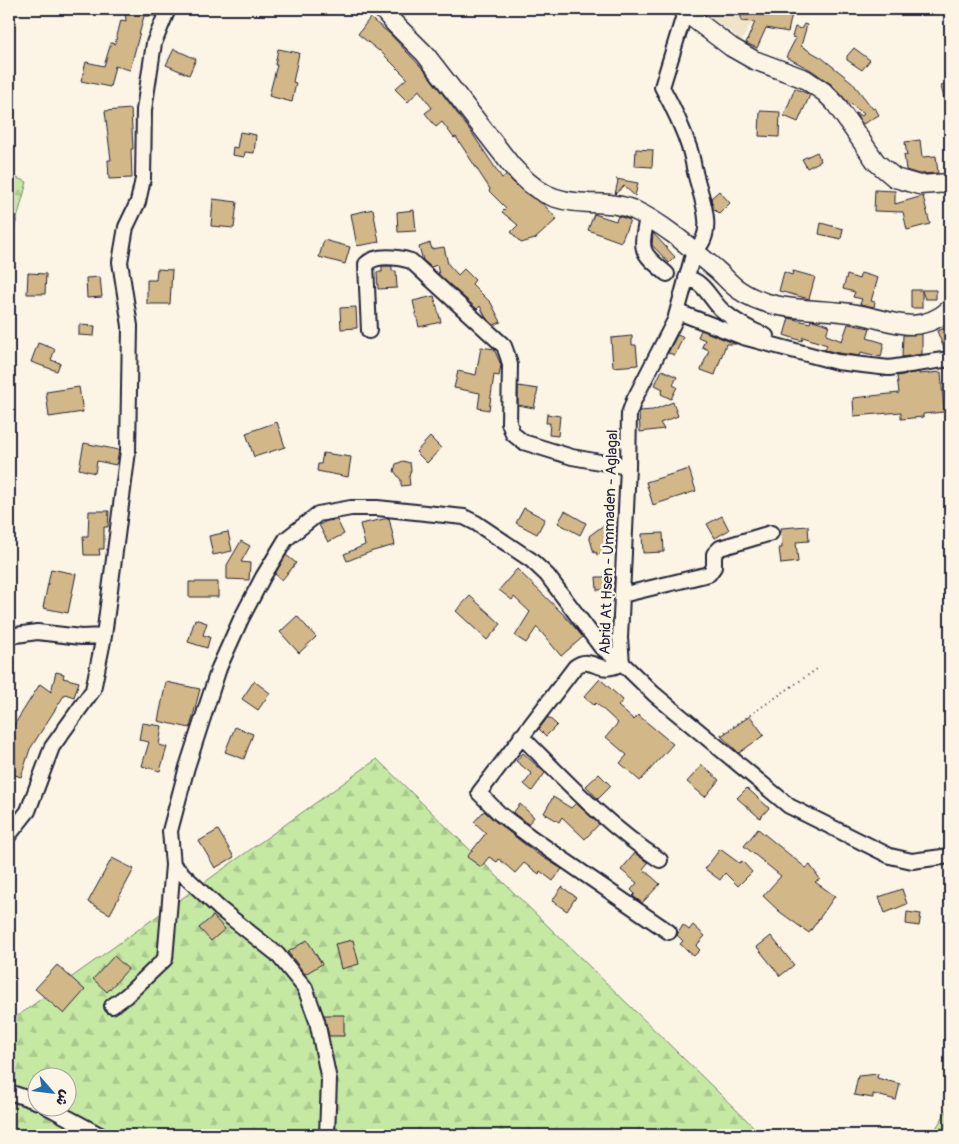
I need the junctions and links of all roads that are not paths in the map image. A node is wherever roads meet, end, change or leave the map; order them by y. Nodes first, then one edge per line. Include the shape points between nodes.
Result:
1 (168, 9) edge
2 (382, 9) edge
3 (683, 10) edge
4 (950, 183) edge
5 (647, 218) junction
6 (694, 251) junction
7 (667, 274) dead end
8 (686, 278) junction
9 (950, 309) edge
10 (678, 312) junction
11 (368, 331) dead end
12 (786, 348) junction
13 (950, 359) edge
14 (628, 467) junction
15 (771, 533) dead end
16 (622, 595) junction
17 (9, 636) edge
18 (104, 636) junction
19 (622, 664) junction
20 (521, 736) junction
21 (9, 835) edge
22 (950, 856) edge
23 (660, 860) dead end
24 (173, 865) junction
25 (669, 932) dead end
26 (112, 1006) dead end
27 (9, 1092) edge
28 (28, 1099) edge
29 (65, 1116) edge
30 (100, 1135) edge
31 (327, 1135) edge

1 - 18 street via 154,44 144,110 143,179 138,202 126,227 120,262 130,326 128,452
2 - 5 main road via 425,54 524,180 559,200 618,205
3 - 4 main road via 708,31 754,60 805,79 824,92 836,103 876,162 895,178 918,185
3 - 6 street, Abrid At Ḥsen - Ummaden - Aglagal via 662,87 676,112 690,150 706,212 703,240
5 - 6 main road
5 - 7 street via 642,240 646,256
6 - 8 street, Abrid At Ḥsen - Ummaden - Aglagal
6 - 9 main road via 738,290 764,304 855,314 914,325 938,318
8 - 10 street, Abrid At Ḥsen - Ummaden - Aglagal
8 - 12 street via 705,288 717,306 735,321 779,341
10 - 12 street via 743,338
10 - 14 street, Abrid At Ḥsen - Ummaden - Aglagal via 629,414
11 - 14 street via 366,264 375,258 411,261 504,346 510,365 509,423 514,434 523,442 572,457
12 - 13 street via 837,362 888,368
14 - 16 street, Abrid At Ḥsen - Ummaden - Aglagal
15 - 16 street via 720,548 714,554 714,567 709,574
16 - 19 street, Abrid At Ḥsen - Ummaden - Aglagal
17 - 18 street via 36,632
18 - 21 street via 94,690 52,747 28,811
19 - 20 street via 613,669 603,669 581,662
19 - 22 street, Abrid At Ḥsen - Ummaden - Aglagal via 789,806 890,856 912,861
19 - 24 street via 601,646 547,574 464,517 377,508 351,508 318,514 286,539 258,586 219,668 170,831
20 - 23 street via 593,809
20 - 25 street via 479,793 506,819
24 - 26 street via 166,959
24 - 31 street via 220,909 277,954 305,988 317,1021 329,1080
27 - 28 street
29 - 30 street

